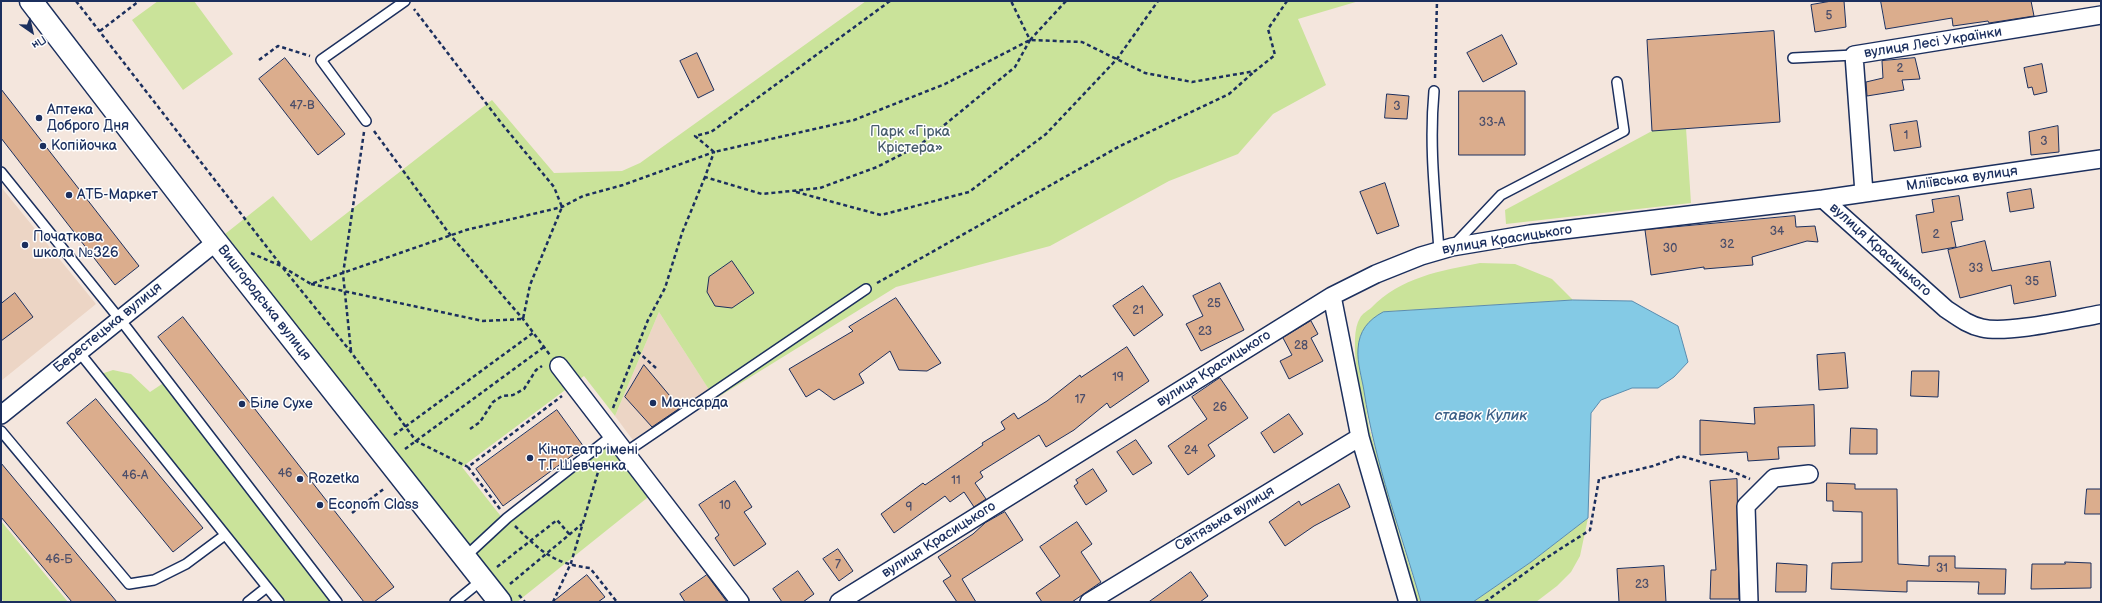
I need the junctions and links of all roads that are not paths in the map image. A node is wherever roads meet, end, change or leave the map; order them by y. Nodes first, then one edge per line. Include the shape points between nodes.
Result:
1 (31, 1) edge
2 (408, 4) edge
3 (2101, 15) edge
4 (1854, 55) junction
5 (1793, 58) dead end
6 (1617, 82) dead end
7 (1434, 91) road end
8 (366, 121) road end
9 (2101, 159) edge
10 (1, 172) edge
11 (1864, 193) junction
12 (1823, 199) junction
13 (216, 242) junction
14 (1446, 248) junction
15 (866, 289) road end
16 (1332, 296) junction
17 (2101, 314) edge
18 (120, 319) junction
19 (79, 352) junction
20 (557, 365) road end
21 (1, 415) edge
22 (1, 431) edge
23 (608, 434) junction
24 (1360, 437) junction
25 (626, 452) junction
26 (1809, 474) dead end
27 (225, 535) junction
28 (464, 558) junction
29 (490, 574) junction
30 (267, 587) junction
31 (505, 593) edge
32 (248, 602) edge
33 (279, 602) edge
34 (337, 602) edge
35 (455, 602) edge
36 (740, 602) edge
37 (839, 602) edge
38 (1089, 602) edge
39 (1408, 602) edge
40 (1749, 602) edge

1 - 13 main road, Вишгородська вулиця
2 - 8 lane via 321,60
3 - 4 street, вулиця Лесі Українки
4 - 5 lane
4 - 11 street, вулиця Лесі Українки
6 - 14 lane via 1624,131 1500,195
7 - 14 lane via 1431,141
9 - 11 street, Мліївська вулиця
10 - 18 lane
11 - 12 street, Мліївська вулиця
12 - 14 street, вулиця Красицького via 1530,234
12 - 17 street, вулиця Красицького via 1946,309 1964,322 1983,328 2009,329
13 - 18 street, Берестецька вулиця
13 - 28 main road, Вишгородська вулиця
14 - 16 street, вулиця Красицького via 1376,274
15 - 25 lane
16 - 24 street
16 - 37 street, вулиця Красицького
18 - 19 street, Берестецька вулиця
18 - 34 lane
19 - 21 street, Берестецька вулиця
19 - 27 lane
20 - 23 street
22 - 27 lane via 129,584 154,580 186,564
23 - 25 street
23 - 28 lane via 507,518
24 - 38 street, Світязька вулиця
24 - 39 street
25 - 36 street
26 - 40 street via 1774,478 1746,506
27 - 30 lane
28 - 29 main road, Вишгородська вулиця
29 - 31 main road, Вишгородська вулиця
29 - 35 lane
30 - 32 lane
30 - 33 lane

